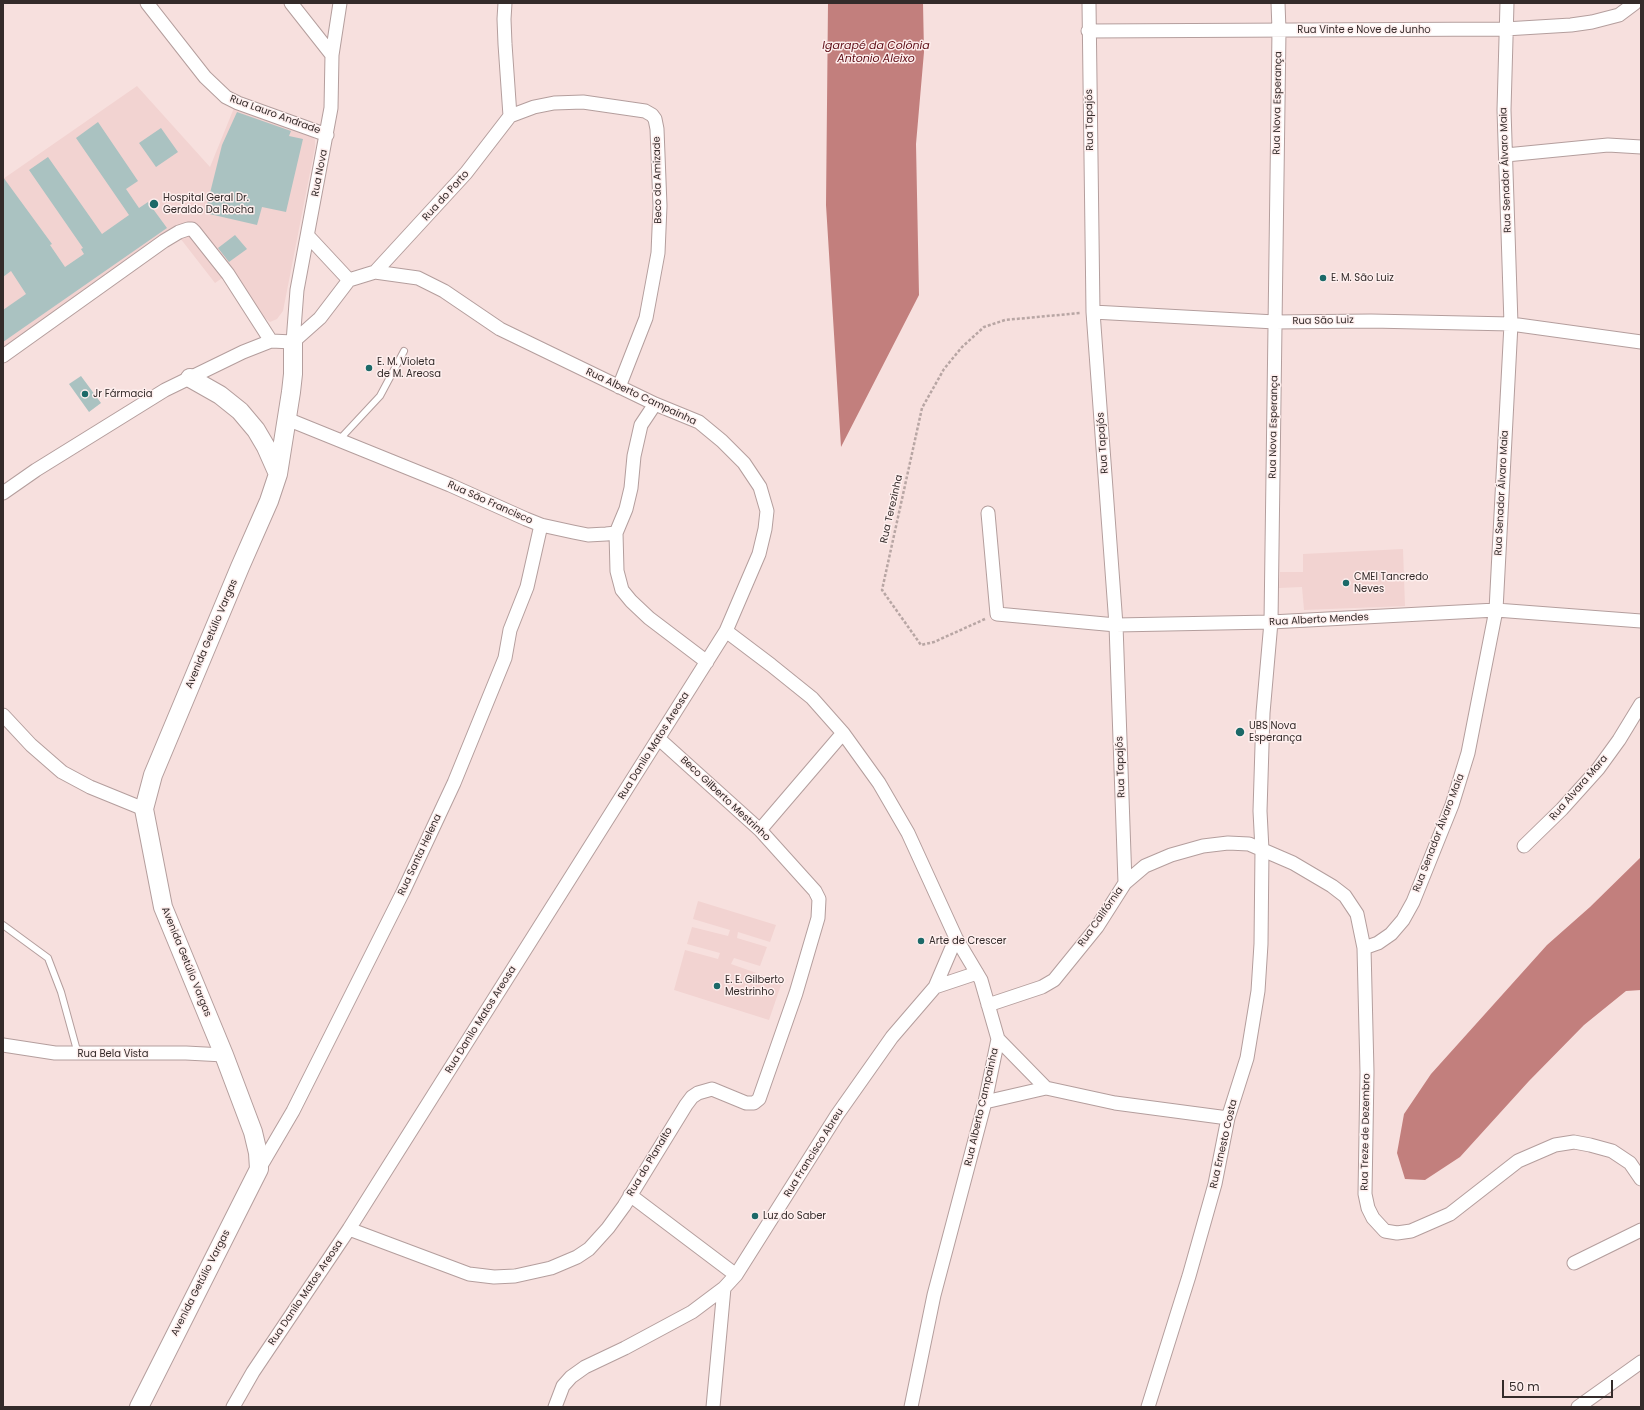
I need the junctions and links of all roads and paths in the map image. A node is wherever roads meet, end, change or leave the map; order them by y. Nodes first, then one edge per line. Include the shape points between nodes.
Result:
1 (147, 3) edge
2 (292, 3) edge
3 (340, 3) edge
4 (505, 3) edge
5 (1088, 3) edge
6 (1278, 3) edge
7 (1507, 3) edge
8 (1635, 3) edge
9 (1505, 29) junction
10 (1279, 30) junction
11 (1088, 31) junction
12 (332, 55) junction
13 (510, 116) junction
14 (327, 134) junction
15 (1641, 147) edge
16 (1506, 155) junction
17 (308, 236) junction
18 (375, 272) junction
19 (349, 280) junction
20 (1093, 312) junction
21 (1275, 322) junction
22 (1511, 324) junction
23 (271, 341) junction
24 (293, 342) junction
25 (1641, 342) edge
26 (404, 351) dead end
27 (3, 356) edge
28 (190, 378) junction
29 (620, 387) junction
30 (655, 404) junction
31 (286, 419) junction
32 (338, 441) junction
33 (278, 474) junction
34 (3, 493) edge
35 (988, 513) dead end
36 (542, 525) junction
37 (616, 533) junction
38 (1496, 610) junction
39 (997, 614) junction
40 (1641, 620) edge
41 (1271, 622) junction
42 (1116, 625) junction
43 (726, 631) junction
44 (707, 662) junction
45 (1641, 704) edge
46 (3, 715) edge
47 (843, 733) junction
48 (658, 738) junction
49 (144, 808) junction
50 (760, 830) junction
51 (1524, 846) dead end
52 (1262, 850) junction
53 (1125, 883) junction
54 (819, 899) joint
55 (3, 925) edge
56 (956, 938) junction
57 (1364, 948) junction
58 (977, 972) junction
59 (936, 987) junction
60 (988, 1005) junction
61 (998, 1039) junction
62 (3, 1045) edge
63 (78, 1054) junction
64 (224, 1055) junction
65 (1046, 1088) junction
66 (986, 1102) junction
67 (1228, 1118) junction
68 (259, 1169) junction
69 (1641, 1179) edge
70 (630, 1195) junction
71 (349, 1230) junction
72 (1641, 1230) edge
73 (1574, 1263) dead end
74 (736, 1275) junction
75 (724, 1288) junction
76 (1641, 1362) edge
77 (139, 1407) edge
78 (233, 1407) edge
79 (555, 1407) edge
80 (713, 1407) edge
81 (911, 1407) edge
82 (1148, 1407) edge
83 (1578, 1407) edge

1 - 14 street, Rua Lauro Andrade via 205,77 226,97
2 - 12 street
3 - 12 street, Rua Nova
4 - 13 street
5 - 11 street, Rua Tapajós
6 - 10 street, Rua Nova Esperança
7 - 9 street, Rua Senador Álvaro Maia
8 - 9 street, Rua Vinte e Nove de Junho via 1619,15 1592,22
9 - 10 street, Rua Vinte e Nove de Junho
9 - 16 street, Rua Senador Álvaro Maia
10 - 11 street, Rua Vinte e Nove de Junho
10 - 21 street, Rua Nova Esperança
11 - 20 street, Rua Tapajós
12 - 14 street, Rua Nova via 331,108
13 - 18 street, Rua do Porto via 466,174
13 - 29 street, Beco da Amizade via 554,103 583,102 644,111 655,119 660,206 658,254 646,318
14 - 17 street, Rua Nova
15 - 16 street via 1608,145
16 - 22 street, Rua Senador Álvaro Maia
17 - 19 street
17 - 24 street, Rua Nova via 297,290
18 - 19 street
18 - 29 street, Rua Alberto Campainha via 418,278 444,291 500,329
19 - 24 street via 320,318
20 - 21 street, Rua São Luiz
20 - 39 path, Rua Terezinha via 1005,320 984,327 962,347 944,370 922,408 882,590 921,645 934,642
20 - 42 street, Rua Tapajós
21 - 22 street, Rua São Luiz
21 - 41 street, Rua Nova Esperança
22 - 25 street, Rua São Luiz
22 - 38 street, Rua Senador Álvaro Maia
23 - 24 street
23 - 27 street via 228,274 194,231 188,229 164,241
23 - 28 street
24 - 31 street, Avenida Getúlio Vargas via 293,374
26 - 32 lane via 380,396
28 - 33 street via 220,395 240,411 256,430
28 - 34 street via 165,390
29 - 30 street, Rua Alberto Campainha
30 - 37 street via 641,425 634,456 631,488
30 - 43 street, Rua Alberto Campainha via 699,422 744,463 760,487 767,512 766,530 759,554
31 - 32 street, Rua São Francisco
31 - 33 street, Avenida Getúlio Vargas
32 - 36 street, Rua São Francisco
33 - 49 street, Avenida Getúlio Vargas via 154,775
35 - 39 street
36 - 37 street, Rua São Francisco via 588,534
36 - 68 street, Rua Santa Helena via 527,587 510,630 505,658 454,782 403,892 296,1104
37 - 44 street via 616,571 622,590 630,601 650,618
38 - 40 street, Rua Alberto Mendes
38 - 41 street, Rua Alberto Mendes
38 - 57 street, Rua Senador Álvaro Maia via 1468,753 1452,805 1413,902 1403,920 1391,934 1378,943
39 - 42 street, Rua Alberto Mendes
41 - 42 street, Rua Alberto Mendes
41 - 52 street, Rua Nova Esperança via 1262,713
42 - 53 street, Rua Tapajós
43 - 44 street, Rua Danilo Matos Areosa
43 - 47 street, Rua Alberto Campainha via 812,698
44 - 48 street, Rua Danilo Matos Areosa
45 - 51 street, Rua Alvara Mara via 1598,769
46 - 49 street via 31,745 62,772 90,787
47 - 50 street
47 - 56 street, Rua Alberto Campainha via 879,783 908,833
48 - 50 street, Beco Gilberto Mestrinho
48 - 71 street, Rua Danilo Matos Areosa
49 - 64 street, Avenida Getúlio Vargas via 163,907
50 - 54 street, Beco Gilberto Mestrinho via 815,891
52 - 53 street, Rua Califórnia via 1249,844 1203,846 1145,866
52 - 57 street, Rua Califórnia via 1310,872 1345,896 1357,914
52 - 67 street, Rua Ernesto Costa via 1258,991 1247,1058
53 - 60 street, Rua Califórnia via 1097,927 1054,980 1042,987
54 - 70 street, Rua do Planalto via 820,909 816,926 796,993 759,1099 750,1104 712,1089 698,1093 686,1105
55 - 63 lane via 48,958 61,992
56 - 58 street, Rua Alberto Campainha
56 - 59 street, Rua Francisco Abreu
57 - 69 street, Rua Treze de Dezembro via 1367,1072 1365,1194 1373,1218 1385,1231 1411,1231 1450,1214 1518,1161 1555,1145 1574,1142 1612,1151 1630,1163
58 - 59 street, Rua Francisco Abreu
58 - 60 street, Rua Alberto Campainha
59 - 74 street, Rua Francisco Abreu via 892,1037 837,1116
60 - 61 street, Rua Alberto Campainha
61 - 65 street
61 - 66 street, Rua Alberto Campainha
62 - 63 street, Rua Bela Vista
63 - 64 street, Rua Bela Vista
64 - 68 street, Avenida Getúlio Vargas via 253,1132
65 - 66 street
65 - 67 street via 1114,1103
66 - 81 street, Rua Alberto Campainha via 934,1295
67 - 82 street, Rua Ernesto Costa via 1213,1191
68 - 77 street, Avenida Getúlio Vargas
70 - 71 street, Rua do Planalto via 608,1228 589,1249 562,1264 515,1276 469,1274
70 - 74 street
71 - 78 street, Rua Danilo Matos Areosa via 253,1372
72 - 73 street
74 - 75 street, Rua Francisco Abreu
75 - 79 street, Rua Francisco Abreu via 692,1312 571,1377 563,1386
75 - 80 street
76 - 83 street

